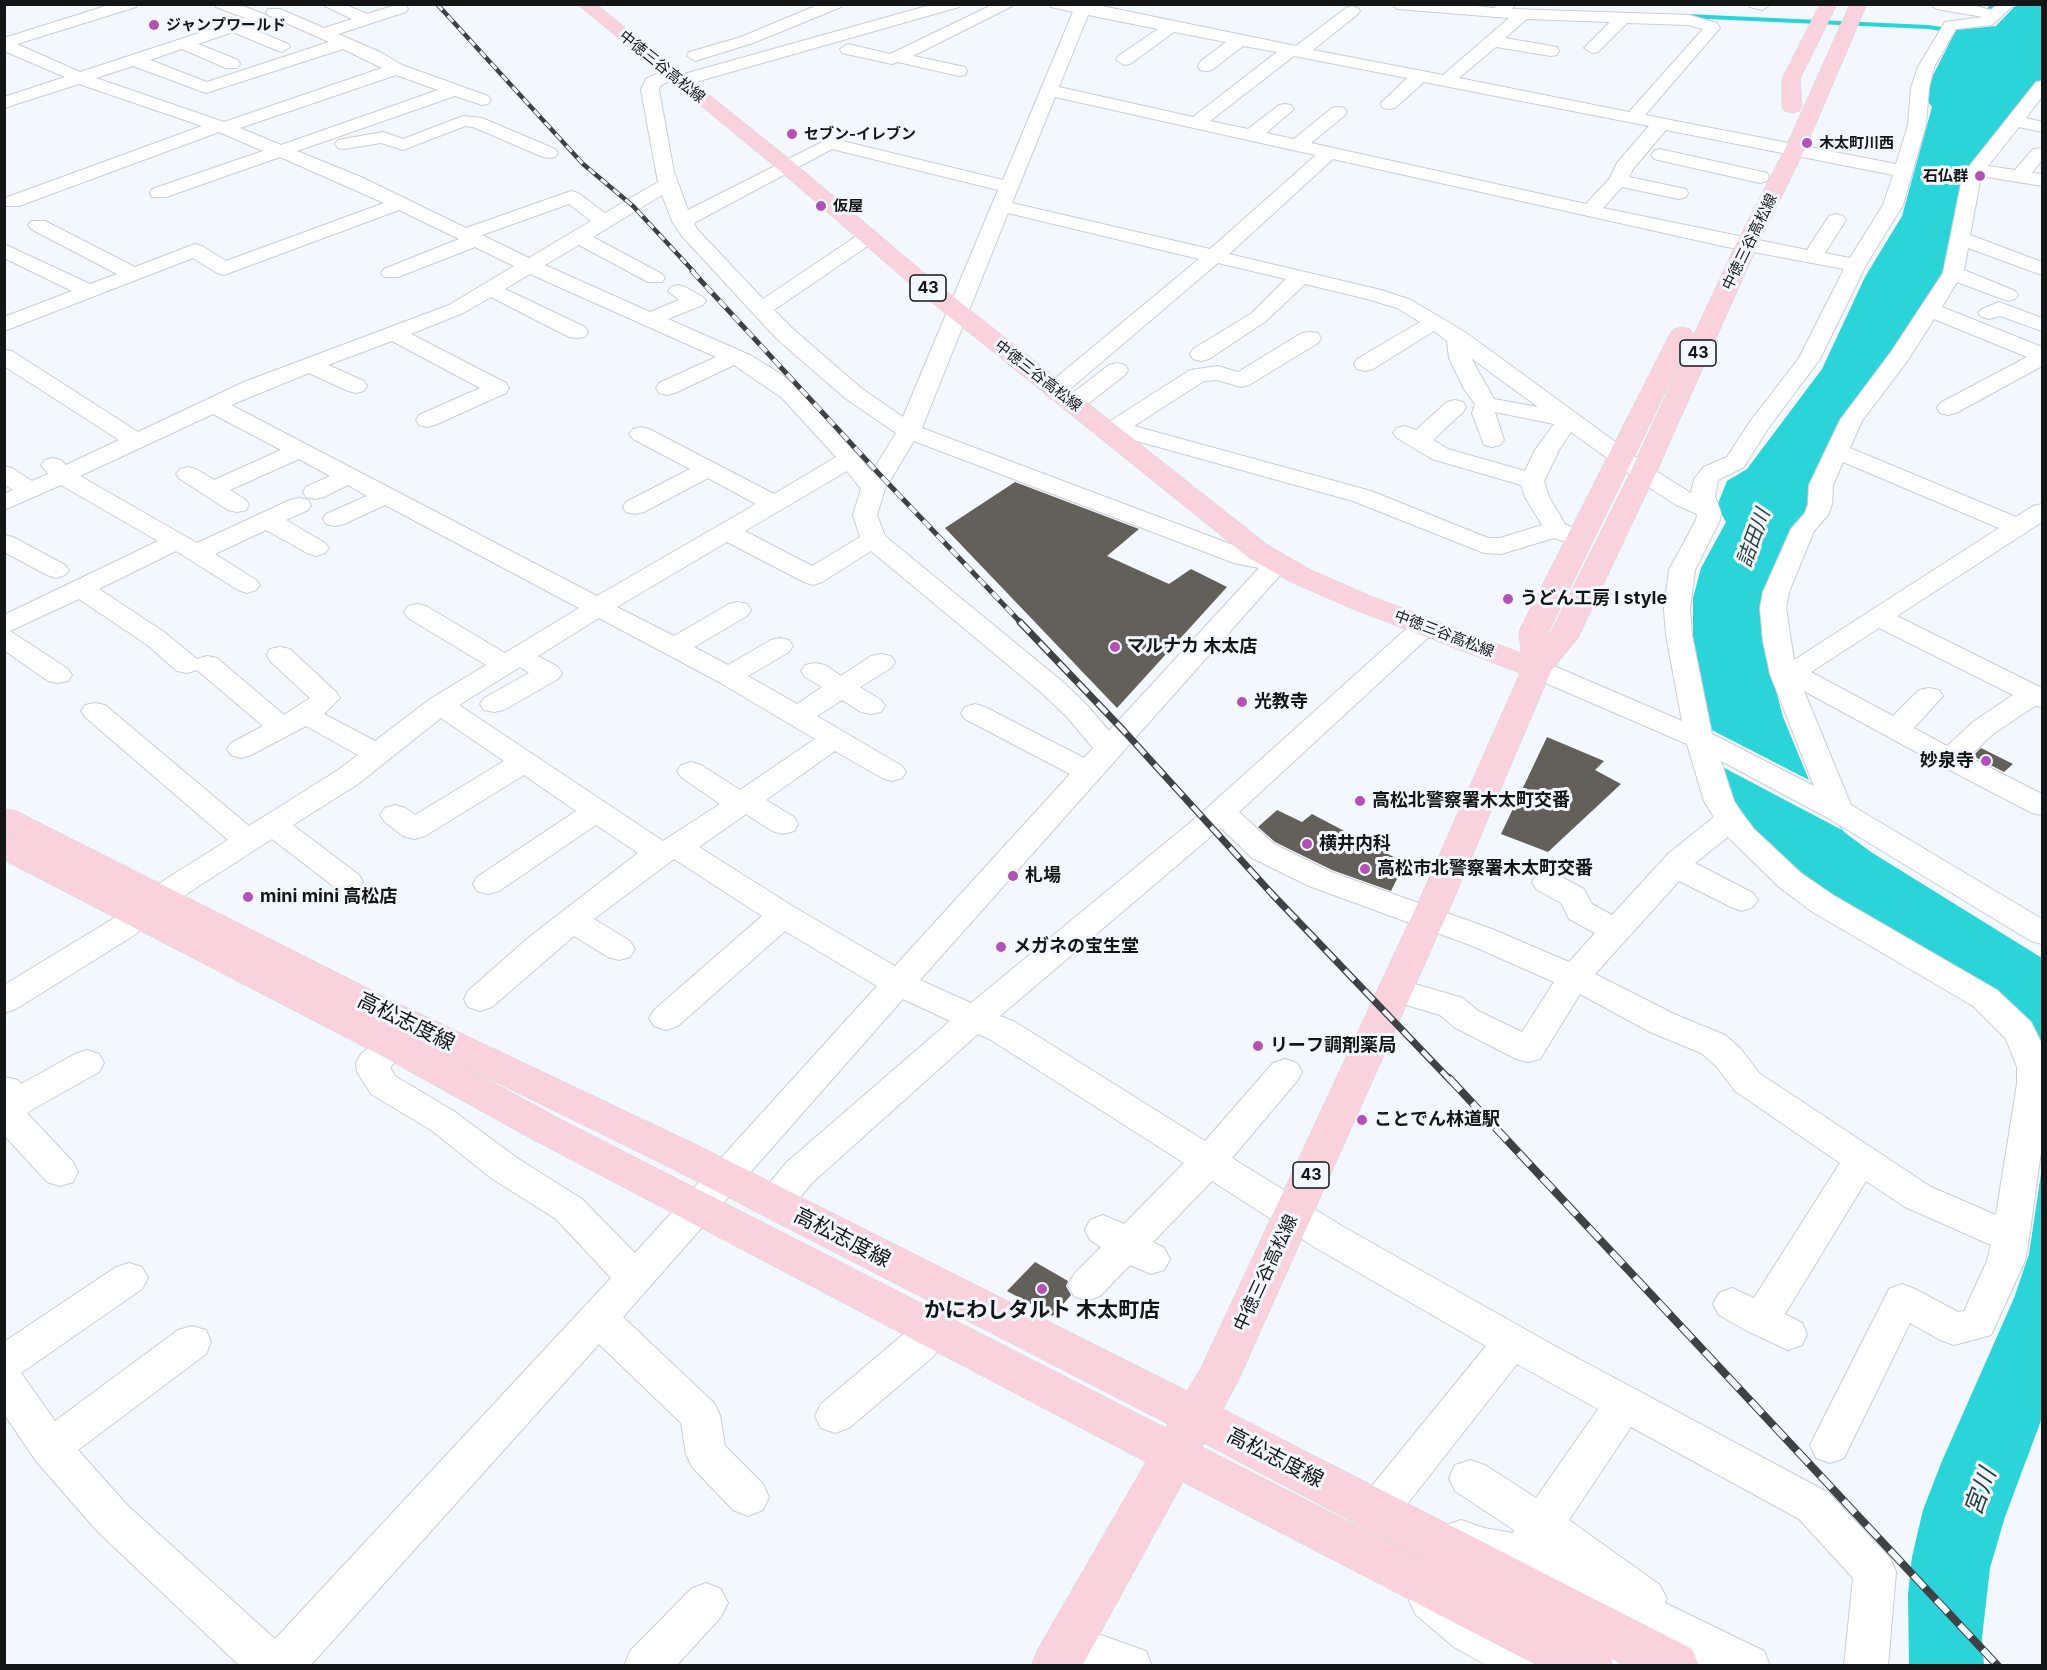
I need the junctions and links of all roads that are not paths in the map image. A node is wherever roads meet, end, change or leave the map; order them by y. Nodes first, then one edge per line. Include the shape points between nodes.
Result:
1 (130, 4) edge
2 (222, 4) edge
3 (298, 4) edge
4 (329, 4) edge
5 (585, 4) edge
6 (835, 4) edge
7 (890, 4) edge
8 (1008, 4) edge
9 (1057, 4) edge
10 (1398, 4) edge
11 (1756, 4) edge
12 (1829, 4) edge
13 (1843, 4) edge
14 (1859, 4) edge
15 (1873, 4) edge
16 (1937, 4) edge
17 (1762, 5) edge
18 (941, 6) edge
19 (1083, 7) edge
20 (400, 9) dead end
21 (1503, 9) edge
22 (2002, 10) edge
23 (1352, 11) dead end
24 (266, 15) junction
25 (912, 15) junction
26 (1522, 15) junction
27 (1623, 18) junction
28 (367, 20) junction
29 (234, 27) junction
30 (1171, 27) junction
31 (1839, 30) junction
32 (36, 33) junction
33 (322, 34) junction
34 (1240, 40) junction
35 (7, 41) edge
36 (1492, 41) junction
37 (54, 43) dead end
38 (344, 43) junction
39 (183, 44) junction
40 (282, 47) dead end
41 (1592, 48) dead end
42 (848, 50) dead end
43 (1295, 51) junction
44 (1551, 51) dead end
45 (312, 53) junction
46 (83, 57) dead end
47 (897, 57) junction
48 (1154, 57) dead end
49 (134, 60) junction
50 (331, 61) dead end
51 (232, 63) dead end
52 (1206, 66) dead end
53 (268, 68) junction
54 (109, 69) junction
55 (396, 69) junction
56 (350, 70) dead end
57 (959, 71) dead end
58 (670, 74) junction
59 (287, 76) dead end
60 (1420, 76) junction
61 (79, 78) junction
62 (369, 78) junction
63 (1446, 81) junction
64 (307, 84) dead end
65 (455, 90) junction
66 (1048, 90) junction
67 (326, 93) junction
68 (2039, 96) edge
69 (482, 100) dead end
70 (4, 103) edge
71 (1389, 104) dead end
72 (1803, 106) junction
73 (1285, 109) dead end
74 (1338, 112) dead end
75 (1633, 118) junction
76 (2015, 121) junction
77 (1196, 123) junction
78 (1662, 123) junction
79 (222, 127) junction
80 (2043, 127) edge
81 (1252, 135) junction
82 (1739, 138) junction
83 (1297, 146) junction
84 (1785, 148) junction
85 (280, 151) junction
86 (2037, 152) edge
87 (549, 153) dead end
88 (1329, 153) junction
89 (1660, 155) dead end
90 (302, 160) junction
91 (786, 166) junction
92 (1719, 167) junction
93 (1975, 170) junction
94 (1902, 171) junction
95 (1760, 177) junction
96 (2019, 177) junction
97 (1618, 180) junction
98 (2043, 180) edge
99 (669, 184) junction
100 (521, 192) dead end
101 (159, 193) dead end
102 (1679, 193) dead end
103 (1005, 196) junction
104 (558, 197) junction
105 (7, 202) edge
106 (398, 204) junction
107 (1591, 210) junction
108 (1836, 220) dead end
109 (682, 221) junction
110 (605, 222) junction
111 (38, 225) dead end
112 (470, 237) junction
113 (579, 237) junction
114 (868, 237) junction
115 (1960, 238) junction
116 (1737, 243) junction
117 (4, 250) edge
118 (1214, 256) junction
119 (1813, 257) junction
120 (1856, 265) junction
121 (530, 266) junction
122 (2043, 269) edge
123 (132, 273) junction
124 (392, 273) dead end
125 (1953, 273) junction
126 (1300, 276) junction
127 (655, 278) dead end
128 (490, 289) junction
129 (678, 291) dead end
130 (89, 292) junction
131 (2008, 295) dead end
132 (762, 309) junction
133 (1928, 309) junction
134 (957, 310) junction
135 (1989, 313) dead end
136 (650, 319) junction
137 (1435, 322) junction
138 (4, 325) edge
139 (2043, 325) edge
140 (577, 332) dead end
141 (394, 333) junction
142 (1457, 337) junction
143 (1310, 338) dead end
144 (2040, 352) edge
145 (1201, 354) dead end
146 (4, 356) edge
147 (733, 357) junction
148 (1365, 364) dead end
149 (311, 366) junction
150 (1117, 370) dead end
151 (356, 386) dead end
152 (667, 388) dead end
153 (1064, 397) junction
154 (1486, 404) junction
155 (213, 405) junction
156 (1455, 407) dead end
157 (1948, 408) dead end
158 (1568, 419) junction
159 (427, 420) dead end
160 (1112, 430) junction
161 (909, 431) junction
162 (641, 434) dead end
163 (135, 440) junction
164 (1492, 440) dead end
165 (300, 450) junction
166 (1837, 451) junction
167 (1622, 458) junction
168 (850, 459) junction
169 (708, 468) junction
170 (57, 470) junction
171 (4, 473) edge
172 (1643, 473) junction
173 (188, 474) dead end
174 (349, 476) junction
175 (1532, 481) junction
176 (213, 489) junction
177 (873, 489) junction
178 (30, 491) junction
179 (386, 496) junction
180 (4, 502) edge
181 (775, 504) junction
182 (237, 505) dead end
183 (635, 507) dead end
184 (1708, 510) junction
185 (2043, 511) edge
186 (335, 519) dead end
187 (267, 520) junction
188 (2019, 526) junction
189 (1556, 529) junction
190 (728, 532) junction
191 (873, 539) junction
192 (1580, 541) junction
193 (4, 542) edge
194 (187, 547) junction
195 (316, 548) dead end
196 (686, 556) junction
197 (1277, 564) junction
198 (56, 570) dead end
199 (247, 585) dead end
200 (80, 588) junction
201 (598, 607) junction
202 (738, 610) dead end
203 (417, 612) dead end
204 (1878, 617) junction
205 (4, 625) edge
206 (1424, 627) junction
207 (4, 638) edge
208 (780, 646) dead end
209 (675, 647) junction
210 (280, 655) dead end
211 (512, 660) junction
212 (881, 662) dead end
213 (1537, 669) junction
214 (814, 671) dead end
215 (1788, 673) junction
216 (58, 675) dead end
217 (729, 676) junction
218 (842, 688) junction
219 (1929, 696) dead end
220 (2038, 696) edge
221 (494, 704) dead end
222 (440, 705) junction
223 (871, 706) dead end
224 (95, 711) dead end
225 (975, 713) dead end
226 (797, 716) junction
227 (294, 722) junction
228 (1896, 729) junction
229 (833, 739) junction
230 (1704, 742) junction
231 (241, 749) dead end
232 (377, 754) junction
233 (1950, 759) junction
234 (1099, 760) junction
235 (524, 762) junction
236 (692, 771) dead end
237 (892, 772) dead end
238 (743, 802) junction
239 (2043, 806) edge
240 (1838, 808) junction
241 (596, 811) junction
242 (1222, 812) junction
243 (395, 816) dead end
244 (4, 819) edge
245 (1730, 819) junction
246 (783, 824) dead end
247 (260, 833) junction
248 (4, 846) edge
249 (669, 850) junction
250 (1675, 866) junction
251 (348, 882) dead end
252 (1547, 882) dead end
253 (488, 884) dead end
254 (1742, 900) dead end
255 (150, 907) junction
256 (783, 915) junction
257 (1427, 919) junction
258 (572, 920) junction
259 (1615, 930) junction
260 (2043, 933) edge
261 (619, 949) dead end
262 (1574, 978) junction
263 (899, 984) junction
264 (1394, 990) junction
265 (480, 999) dead end
266 (4, 1001) edge
267 (975, 1017) junction
268 (666, 1018) dead end
269 (393, 1045) junction
270 (87, 1064) dead end
271 (1286, 1072) dead end
272 (2038, 1085) edge
273 (7, 1101) edge
274 (1862, 1159) junction
275 (1209, 1161) junction
276 (60, 1172) dead end
277 (711, 1192) junction
278 (774, 1203) junction
279 (1293, 1214) junction
280 (2011, 1238) junction
281 (129, 1278) dead end
282 (635, 1278) junction
283 (1087, 1285) dead end
284 (598, 1318) junction
285 (1760, 1319) dead end
286 (932, 1328) junction
287 (1512, 1341) junction
288 (192, 1342) dead end
289 (4, 1363) edge
290 (4, 1381) edge
291 (1625, 1404) junction
292 (835, 1416) dead end
293 (1196, 1417) junction
294 (1830, 1445) dead end
295 (50, 1448) junction
296 (1176, 1455) junction
297 (1470, 1478) dead end
298 (748, 1497) dead end
299 (1377, 1511) junction
300 (1532, 1540) junction
301 (1391, 1567) junction
302 (706, 1603) dead end
303 (1061, 1655) edge
304 (1731, 1657) edge
305 (267, 1665) edge
306 (280, 1665) edge
307 (646, 1665) edge
308 (1130, 1665) edge
309 (1532, 1665) edge
310 (1589, 1665) edge
311 (1675, 1665) edge
312 (1866, 1665) edge

1 - 32 street
2 - 24 street
3 - 24 street
4 - 28 street
5 - 58 main road, 中徳三谷高松線 / 43
6 - 58 street
7 - 25 street
8 - 47 street
9 - 19 street
10 - 21 street
11 - 17 street
12 - 72 main road via 1791,79
13 - 31 main road, 中徳三谷高松線 / 43
14 - 31 main road, 中徳三谷高松線 / 43
15 - 72 main road via 1829,96
16 - 22 street
18 - 25 street
19 - 30 street
19 - 66 street
20 - 28 street
21 - 26 street
22 - 94 street via 1986,22 1949,27 1926,67 1917,125
23 - 43 street
24 - 29 street
24 - 33 street
25 - 58 street
26 - 27 street
26 - 36 street
27 - 41 street
27 - 75 street via 1689,20 1712,28
28 - 33 street
29 - 39 street
29 - 40 street
30 - 34 street
30 - 48 street via 1129,56
31 - 72 main road, 中徳三谷高松線 / 43
32 - 35 street
32 - 37 street
33 - 38 street
34 - 43 street
34 - 52 street
35 - 61 street
36 - 44 street
36 - 63 street
38 - 45 street
38 - 55 street
39 - 49 street
39 - 51 street
42 - 47 street
43 - 60 street
43 - 77 street
45 - 50 street
45 - 53 street
46 - 54 street
47 - 57 street
49 - 53 street via 206,88
49 - 54 street
53 - 59 street
54 - 61 street
55 - 62 street
55 - 65 street
56 - 62 street
58 - 91 main road, 中徳三谷高松線 / 43
58 - 99 street via 652,83 650,90
60 - 63 street
60 - 71 street
61 - 70 street
61 - 79 street
62 - 67 street
63 - 75 street
64 - 67 street
65 - 69 street
65 - 85 street
66 - 77 street
66 - 103 street
67 - 79 street
68 - 76 street
72 - 84 main road, 中徳三谷高松線 / 43
73 - 81 street
74 - 83 street
75 - 78 street
76 - 80 street
76 - 93 street
77 - 81 street
78 - 82 street
78 - 97 street via 1624,166
79 - 85 street
79 - 105 street
81 - 83 street
82 - 84 street
82 - 92 street
83 - 88 street
84 - 94 street
84 - 95 main road, 中徳三谷高松線 / 43
84 - 116 main road, 中徳三谷高松線 / 43
85 - 90 street
85 - 101 street
86 - 96 street
87 - 90 street via 476,122 463,121 403,145 383,137 354,141
88 - 107 street
88 - 118 street
89 - 92 street
90 - 106 street
91 - 103 street via 830,143
91 - 109 street
91 - 114 main road, 中徳三谷高松線 / 43
92 - 95 street
93 - 96 street
93 - 115 street
94 - 120 street via 1886,220
95 - 116 main road, 中徳三谷高松線 / 43
96 - 98 street
97 - 102 street
97 - 107 street
99 - 109 street
99 - 110 street
100 - 104 street
103 - 118 street
103 - 134 street
104 - 110 street
104 - 112 street
106 - 112 street
106 - 123 street via 224,269 195,250
107 - 116 street
108 - 119 street
109 - 132 street
110 - 113 street
111 - 123 street
112 - 121 street
112 - 124 street
113 - 121 street
113 - 127 street
114 - 132 street
114 - 134 main road, 中徳三谷高松線 / 43
115 - 122 street
115 - 125 street
116 - 119 street
116 - 167 main road, 中徳三谷高松線 / 43
116 - 172 main road, 中徳三谷高松線 / 43
117 - 130 street
118 - 126 street
118 - 153 street
119 - 120 street
120 - 184 street via 1809,359 1736,462 1712,472 1706,479 1703,496
121 - 128 street
121 - 136 street
123 - 130 street
125 - 131 street
125 - 133 street
126 - 137 street via 1390,298
126 - 145 street via 1259,317
128 - 140 street
128 - 141 street via 456,309
129 - 136 street via 696,301
130 - 138 street
132 - 161 street via 853,393
133 - 144 street
133 - 166 street via 1900,355 1851,420
134 - 153 main road, 中徳三谷高松線 / 43
134 - 161 street
135 - 139 street via 1999,308
136 - 147 street
137 - 142 street
137 - 148 street
141 - 149 street
141 - 159 street via 498,388
142 - 154 street via 1460,358
142 - 158 street
143 - 160 street via 1241,380 1218,373 1198,375
144 - 157 street
146 - 163 street
147 - 152 street
147 - 168 street via 790,393
149 - 151 street
149 - 155 street
150 - 153 street
153 - 160 main road, 中徳三谷高松線 / 43
154 - 158 street
154 - 164 street via 1483,413
155 - 163 street
155 - 165 street
156 - 175 street via 1412,437 1440,454
158 - 167 street
158 - 175 street
160 - 189 street via 1362,496 1484,545 1501,546
160 - 197 main road, 中徳三谷高松線 / 43
161 - 177 street
161 - 197 street via 1243,558
162 - 169 street
163 - 170 street
165 - 174 street
165 - 176 street
166 - 188 street
166 - 215 street via 1821,485 1816,515 1803,529 1776,592 1776,641
167 - 172 street
167 - 192 main road, 中徳三谷高松線 / 43
168 - 177 street
168 - 181 street
169 - 181 street
169 - 183 street
170 - 178 street
170 - 194 street
171 - 178 street
172 - 184 street via 1684,500
172 - 213 main road, 中徳三谷高松線 / 43 via 1563,638
173 - 176 street
174 - 179 street
174 - 187 street
175 - 189 street
176 - 182 street
177 - 191 street via 866,515
178 - 180 street
179 - 186 street
179 - 201 street
181 - 190 street
181 - 196 street
184 - 230 street via 1708,520 1682,570 1677,609 1679,635
185 - 188 street
187 - 194 street
187 - 195 street
188 - 204 street
189 - 192 street
190 - 191 street via 813,577
190 - 196 street
191 - 234 street via 1077,711
192 - 213 main road, 中徳三谷高松線 / 43 via 1534,631
193 - 198 street
194 - 199 street
194 - 200 street
196 - 201 street
197 - 206 main road, 中徳三谷高松線 / 43
197 - 234 street
200 - 205 street
200 - 227 street via 197,665
201 - 209 street
201 - 211 street
202 - 209 street
203 - 211 street
204 - 215 street
204 - 220 street
206 - 213 main road, 中徳三谷高松線 / 43
206 - 242 street
207 - 216 street
208 - 217 street
209 - 217 street
210 - 227 street via 326,698
211 - 221 street via 548,673
211 - 222 street
212 - 218 street
213 - 230 street
213 - 257 main road, 中徳三谷高松線 / 43
214 - 218 street
215 - 228 street
215 - 240 street
217 - 226 street
218 - 223 street
218 - 226 street
219 - 228 street
220 - 233 street via 1983,728
222 - 232 street
222 - 235 street
224 - 247 street
225 - 234 street
226 - 229 street
227 - 231 street
227 - 232 street
228 - 233 street
229 - 237 street
229 - 238 street
230 - 240 street
230 - 245 street via 1719,801
232 - 247 street
233 - 239 street
234 - 263 street
235 - 241 street
235 - 243 street via 414,829
236 - 238 street
238 - 246 street
238 - 249 street
240 - 260 street
241 - 249 street
241 - 253 street
242 - 257 street via 1263,851 1320,879
242 - 267 street
244 - 255 main road, 高松志度線
245 - 250 street
245 - 272 street via 1743,837 1806,892 1847,920 1977,994 2003,1014 2028,1048
247 - 251 street
247 - 255 street
248 - 255 main road, 高松志度線
249 - 256 street
249 - 258 street
250 - 254 street
250 - 259 street
252 - 259 street via 1572,896 1580,911
255 - 266 street
255 - 269 main road, 高松志度線
255 - 277 main road, 高松志度線 via 378,1009
256 - 263 street
256 - 268 street
257 - 262 street via 1481,937
257 - 264 main road, 中徳三谷高松線 / 43
258 - 261 street
258 - 265 street
259 - 262 street
262 - 264 street via 1528,1050 1466,1019 1451,1006
262 - 274 street via 1713,1044 1747,1082
263 - 267 street
263 - 277 street
264 - 279 main road, 中徳三谷高松線 / 43
267 - 275 street
267 - 278 street via 800,1172
269 - 277 main road, 高松志度線 via 546,1130
269 - 282 street via 373,1062 374,1072 383,1085 443,1121 504,1168 569,1209
270 - 273 street
271 - 275 street
272 - 280 street
273 - 276 street via 10,1118
274 - 280 street via 1918,1197
274 - 285 street
275 - 279 street
275 - 283 street
277 - 278 main road, 高松志度線
277 - 282 street
277 - 286 main road, 高松志度線
278 - 293 main road, 高松志度線
279 - 287 street
279 - 293 main road, 中徳三谷高松線 / 43
280 - 294 street via 2006,1261 1977,1324 1954,1329 1902,1300
281 - 289 street
282 - 284 street
284 - 298 street via 700,1415 706,1454
284 - 306 street
286 - 292 street via 920,1344
286 - 296 main road, 高松志度線
287 - 291 street
287 - 299 street
288 - 295 street
290 - 295 street
291 - 300 street
291 - 312 street via 1814,1506 1875,1572
293 - 296 main road, 中徳三谷高松線 / 43
293 - 299 main road, 高松志度線
295 - 305 street via 112,1519
296 - 301 main road, 高松志度線
296 - 303 main road, 中徳三谷高松線 / 43
297 - 300 street
299 - 300 street via 1484,1547
299 - 311 main road, 高松志度線
300 - 304 street
301 - 309 street via 1469,1632
301 - 310 main road, 高松志度線
302 - 307 street
303 - 308 street

